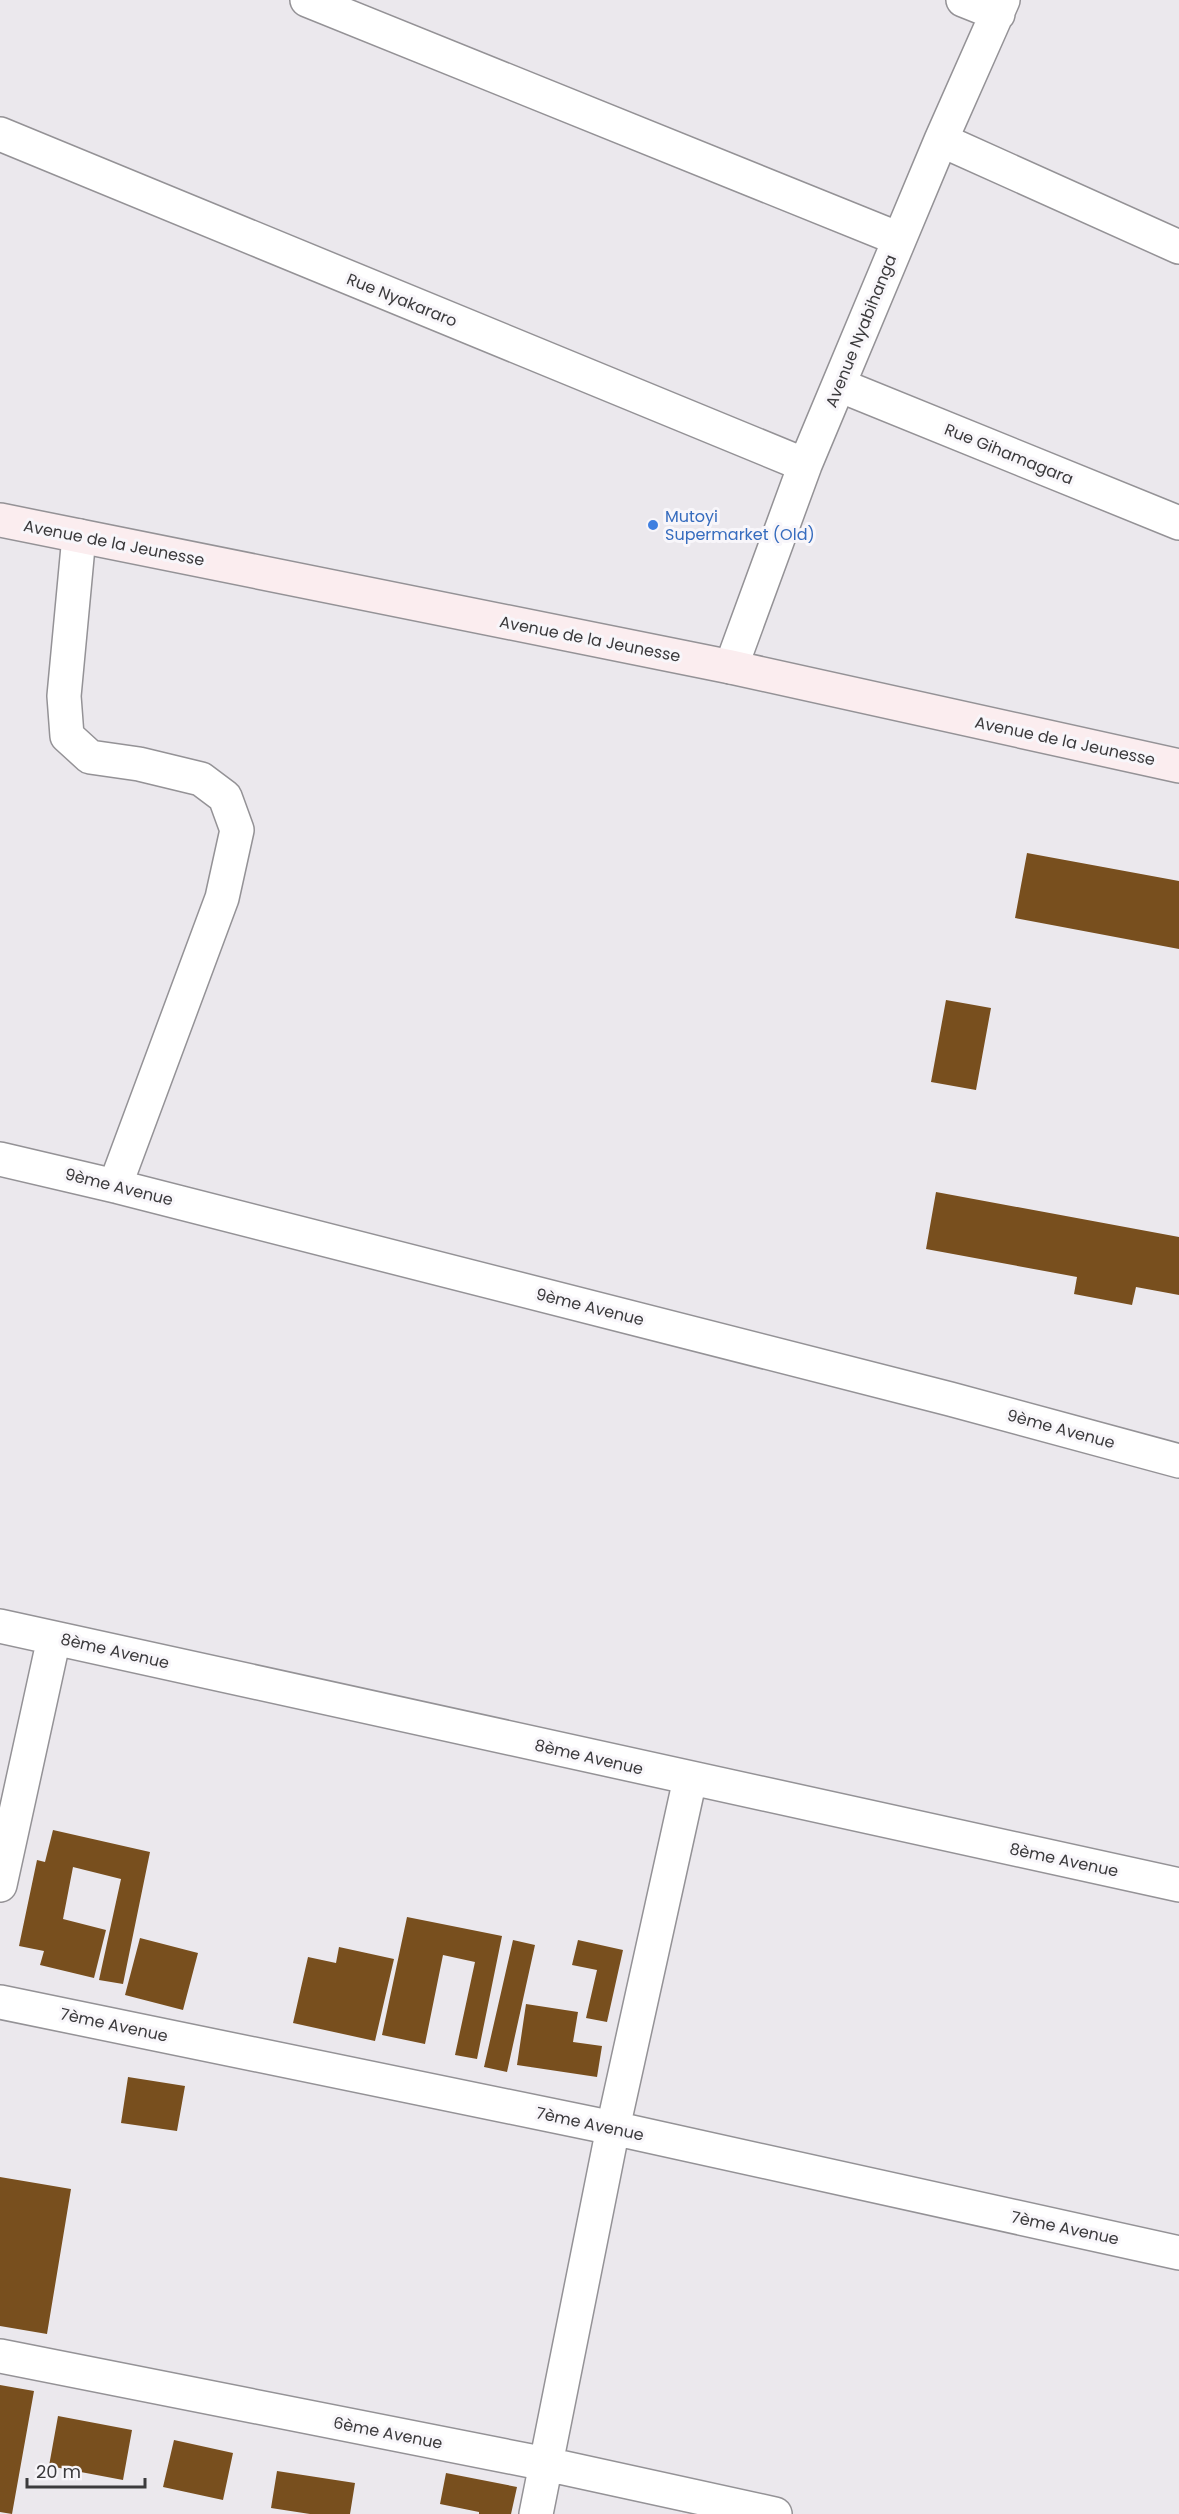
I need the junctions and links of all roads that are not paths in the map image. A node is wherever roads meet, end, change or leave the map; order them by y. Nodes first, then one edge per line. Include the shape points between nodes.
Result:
1 (308, 0) edge
2 (963, 0) edge
3 (1001, 7) edge
4 (0, 134) edge
5 (941, 140) junction
6 (899, 239) junction
7 (1179, 247) edge
8 (839, 385) junction
9 (805, 465) junction
10 (0, 520) edge
11 (1179, 523) edge
12 (79, 536) junction
13 (731, 667) junction
14 (1179, 766) edge
15 (0, 1159) edge
16 (115, 1186) junction
17 (1179, 1461) edge
18 (0, 1626) edge
19 (54, 1638) junction
20 (690, 1779) junction
21 (0, 1885) edge
22 (1179, 1885) edge
23 (0, 2002) edge
24 (613, 2128) junction
25 (1179, 2253) edge
26 (0, 2356) edge
27 (546, 2464) junction
28 (536, 2514) edge
29 (775, 2514) edge

1 - 6 street
2 - 3 street
3 - 5 street, Avenue Nyabihanga
4 - 9 street, Rue Nyakararo
5 - 6 street, Avenue Nyabihanga
5 - 7 street
6 - 8 street, Avenue Nyabihanga
8 - 9 street, Avenue Nyabihanga
8 - 11 street, Rue Gihamagara
9 - 13 street, Avenue Nyabihanga
10 - 12 street, Avenue de la Jeunesse
12 - 13 street, Avenue de la Jeunesse
12 - 16 street via 63,696 67,736 90,757 201,779 225,797 237,830 222,898
13 - 14 street, Avenue de la Jeunesse
15 - 16 street, 9ème Avenue
16 - 17 street, 9ème Avenue
18 - 19 street, 8ème Avenue
19 - 20 street, 8ème Avenue
19 - 21 street
20 - 22 street, 8ème Avenue
20 - 24 street
23 - 24 street, 7ème Avenue
24 - 25 street, 7ème Avenue
24 - 27 street
26 - 27 street, 6ème Avenue
27 - 28 street
27 - 29 street, 6ème Avenue

